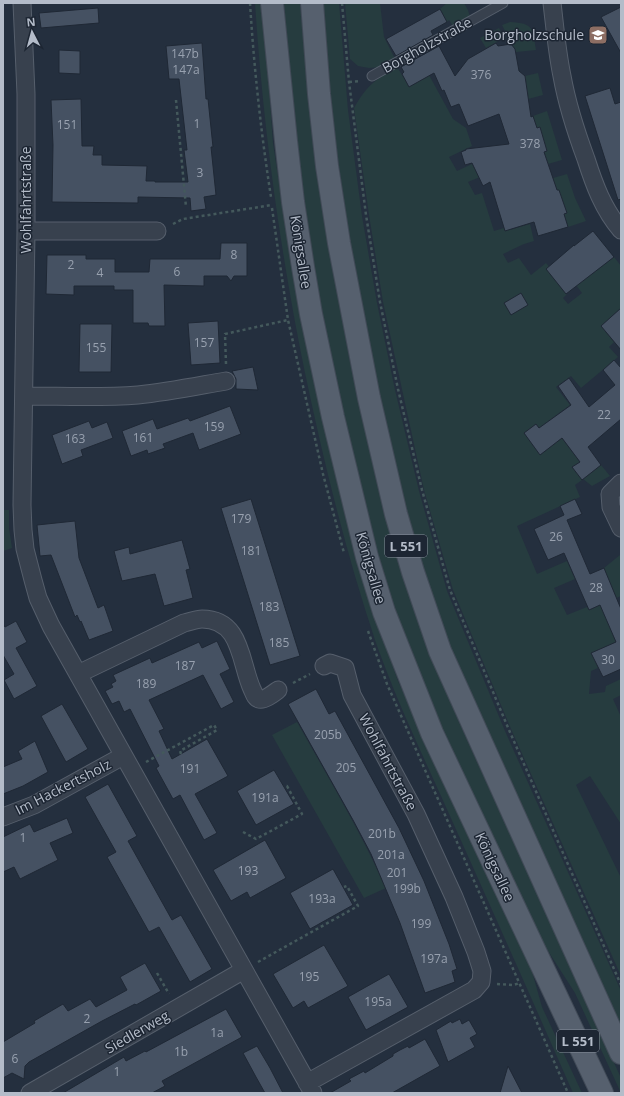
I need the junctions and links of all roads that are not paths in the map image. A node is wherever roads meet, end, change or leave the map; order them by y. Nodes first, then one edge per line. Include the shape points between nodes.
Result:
1 (22, 3) edge
2 (272, 3) edge
3 (312, 3) edge
4 (503, 3) edge
5 (552, 3) edge
6 (372, 76) dead end
7 (621, 230) edge
8 (26, 231) junction
9 (157, 231) road end
10 (226, 381) road end
11 (25, 396) junction
12 (621, 483) edge
13 (621, 528) edge
14 (324, 666) road end
15 (78, 674) junction
16 (278, 690) road end
17 (123, 756) junction
18 (3, 817) edge
19 (244, 970) junction
20 (621, 1053) edge
21 (310, 1088) edge
22 (30, 1093) edge
23 (602, 1093) edge

1 - 8 street, Wohlfahrtstraße via 26,94
2 - 23 main road, Königsallee / L 551 via 302,267 333,417 367,557 384,612 432,733
3 - 20 main road, L 551 via 325,144 339,243 369,398 396,514 413,572 440,651
4 - 6 lane, Borgholzstraße
5 - 7 street via 562,76 574,125 603,203
8 - 9 street
8 - 11 street, Wohlfahrtstraße
10 - 11 street via 138,395
11 - 15 street, Wohlfahrtstraße via 22,505 25,549 38,598
12 - 13 street via 610,494 611,506
14 - 21 street, Wohlfahrtstraße via 330,663 345,668 352,695 416,814 454,897 482,971 481,982 474,990
15 - 16 street via 184,623 201,619 216,621 228,629 236,640 256,697 263,699
15 - 17 street, Wohlfahrtstraße
17 - 18 street, Im Hackertsholz via 34,805
17 - 19 street, Wohlfahrtstraße
19 - 21 street, Wohlfahrtstraße
19 - 22 street, Siedlerweg

